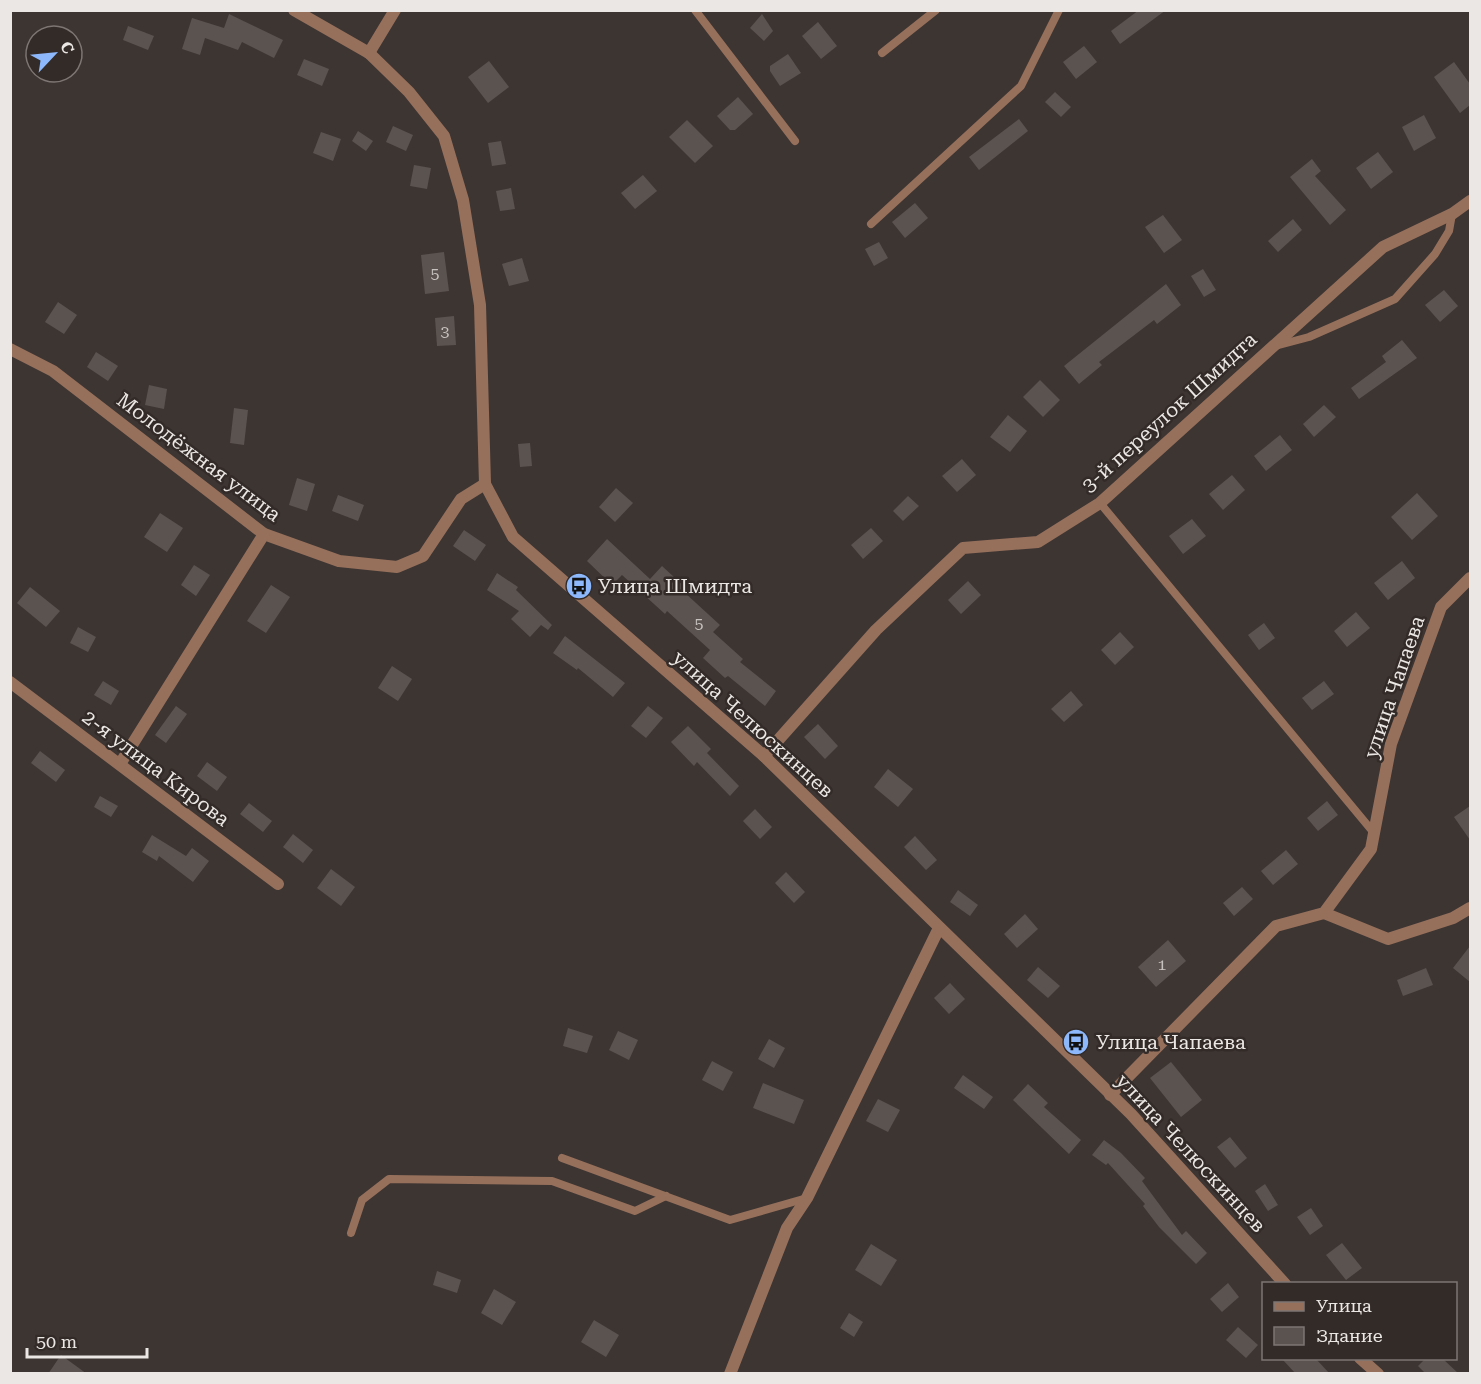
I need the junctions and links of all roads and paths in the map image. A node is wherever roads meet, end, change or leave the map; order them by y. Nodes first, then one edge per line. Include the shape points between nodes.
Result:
1 (294, 10) edge
2 (395, 10) edge
3 (695, 10) edge
4 (936, 10) edge
5 (1059, 10) edge
6 (369, 53) junction
7 (882, 53) dead end
8 (795, 141) dead end
9 (1470, 201) edge
10 (1452, 214) junction
11 (871, 224) dead end
12 (1275, 346) dead end
13 (10, 349) edge
14 (485, 484) junction
15 (1100, 503) junction
16 (264, 534) junction
17 (1470, 578) edge
18 (10, 682) edge
19 (764, 756) junction
20 (120, 764) junction
21 (1374, 832) junction
22 (278, 884) dead end
23 (1470, 909) edge
24 (1324, 914) junction
25 (939, 928) junction
26 (1110, 1095) junction
27 (562, 1158) dead end
28 (666, 1196) junction
29 (807, 1198) junction
30 (351, 1233) dead end
31 (1283, 1282) edge
32 (1361, 1360) edge
33 (730, 1374) edge
34 (1378, 1374) edge

1 - 6 street, улица Челюскинцев
2 - 6 street
3 - 8 lane
4 - 7 lane
5 - 11 lane via 1021,86
6 - 14 street, улица Челюскинцев via 409,92 444,136 463,200 480,305
9 - 10 street, 3-й переулок Шмидта
10 - 12 lane via 1449,231 1435,254 1395,299 1309,337
10 - 15 street, 3-й переулок Шмидта via 1383,247
13 - 16 street, Молодёжная улица via 53,371
14 - 16 street, Молодёжная улица via 461,498 423,556 397,567 339,561
14 - 19 street, улица Челюскинцев via 513,537
15 - 19 street, 3-й переулок Шмидта via 1038,542 963,548 876,630
15 - 21 lane
16 - 20 street
17 - 21 street, улица Чапаева via 1441,607 1391,744
18 - 20 street, 2-я улица Кирова
19 - 25 street, улица Челюскинцев
20 - 22 street, 2-я улица Кирова
21 - 24 street, улица Чапаева via 1371,849
23 - 24 street via 1388,939
24 - 26 street via 1276,926
25 - 26 street, улица Челюскинцев
25 - 29 street
26 - 31 street, улица Челюскинцев via 1147,1130
27 - 28 lane
28 - 29 lane via 730,1220
28 - 30 lane via 635,1211 552,1181 389,1179 362,1200
29 - 33 street via 787,1228
32 - 34 street

